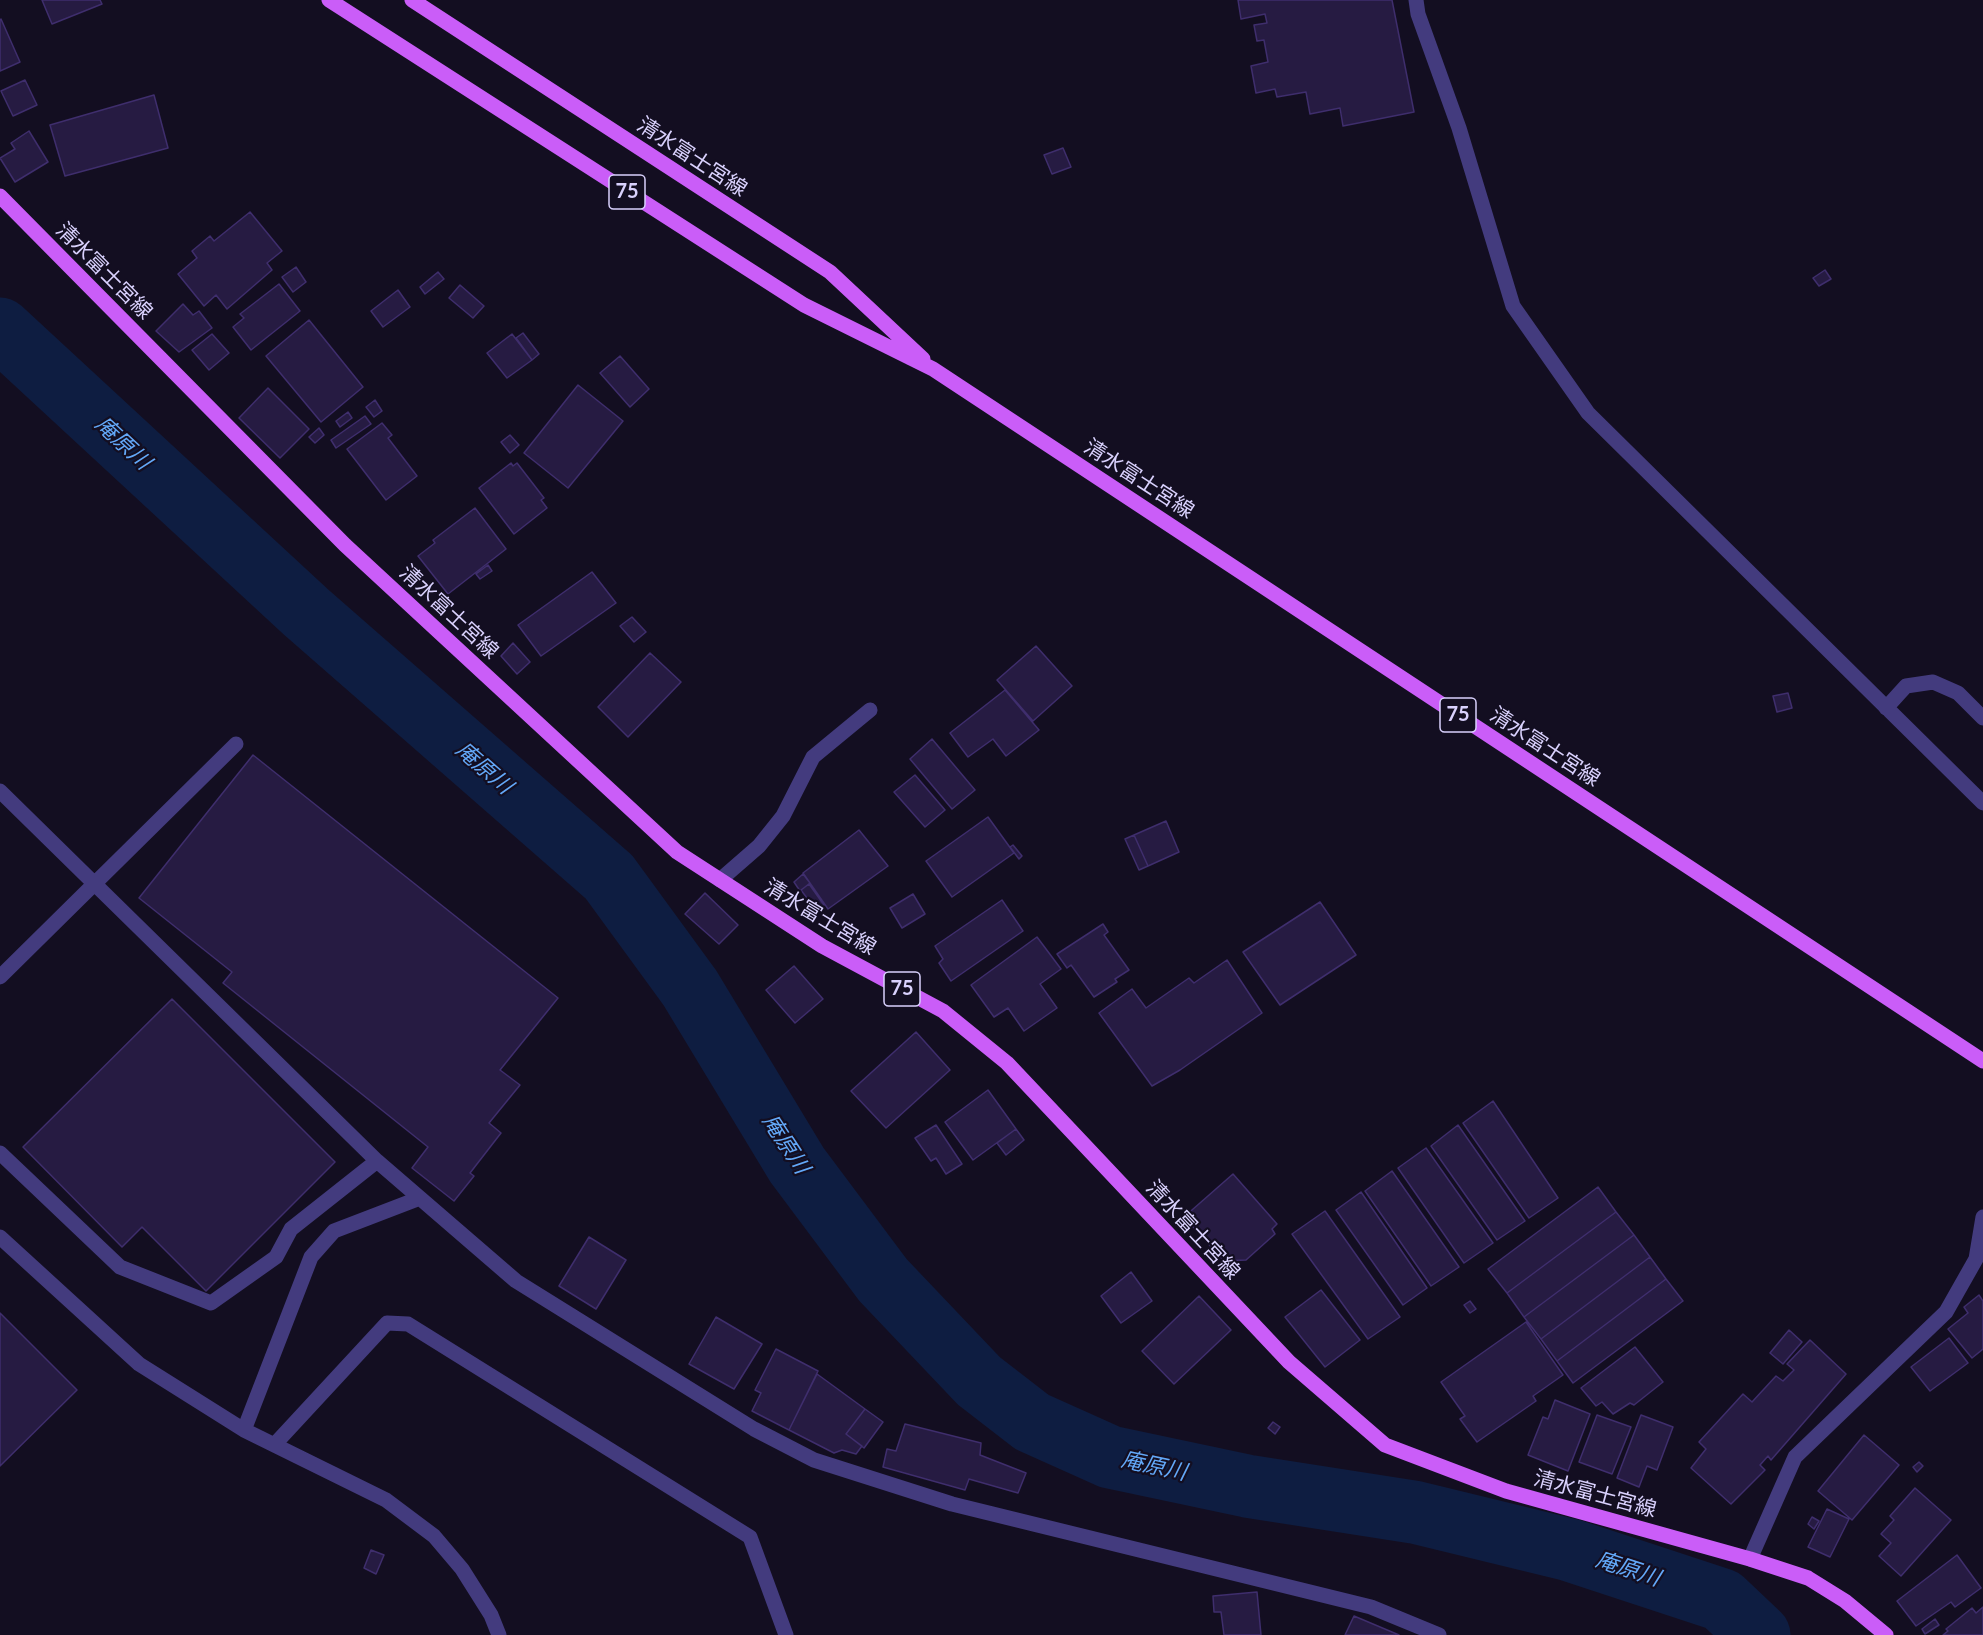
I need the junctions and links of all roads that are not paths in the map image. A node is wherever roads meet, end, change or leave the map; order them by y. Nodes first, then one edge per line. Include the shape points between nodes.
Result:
1 (329, 0) edge
2 (412, 0) edge
3 (1416, 0) edge
4 (0, 196) edge
5 (933, 369) junction
6 (1886, 708) junction
7 (870, 710) dead end
8 (1983, 718) edge
9 (236, 744) dead end
10 (0, 791) edge
11 (1983, 803) edge
12 (720, 880) junction
13 (93, 883) junction
14 (0, 977) edge
15 (1983, 1061) edge
16 (0, 1154) edge
17 (377, 1161) junction
18 (420, 1198) junction
19 (1983, 1217) edge
20 (0, 1237) edge
21 (244, 1430) junction
22 (275, 1444) junction
23 (1750, 1559) junction
24 (499, 1635) edge
25 (786, 1635) edge
26 (1439, 1635) edge
27 (1886, 1635) edge

1 - 5 main road, 清水富士宮線 / 75 via 804,305
2 - 5 main road, 清水富士宮線 / 75 via 830,272
3 - 6 street via 1513,306 1587,412
4 - 12 main road, 清水富士宮線 / 75 via 345,544 677,852
5 - 15 main road, 清水富士宮線 / 75
6 - 8 street via 1906,686 1933,682 1958,693
6 - 11 street
7 - 12 street via 813,757 783,816 759,846
9 - 13 street
10 - 13 street
12 - 23 main road, 清水富士宮線 / 75 via 822,946 943,1011 1007,1063 1289,1362 1386,1444 1506,1491
13 - 14 street
13 - 17 street
16 - 17 street via 120,1267 211,1303 276,1257 291,1229
17 - 18 street
18 - 21 street via 334,1231 311,1257
18 - 26 street via 516,1281 754,1429 814,1460 952,1504 1371,1607
19 - 23 street via 1976,1259 1946,1312 1795,1457
20 - 21 street via 139,1364
21 - 22 street
22 - 24 street via 386,1500 434,1536 462,1569
22 - 25 street via 387,1323 408,1324 750,1537
23 - 27 main road, 清水富士宮線 / 75 via 1808,1578 1845,1601

